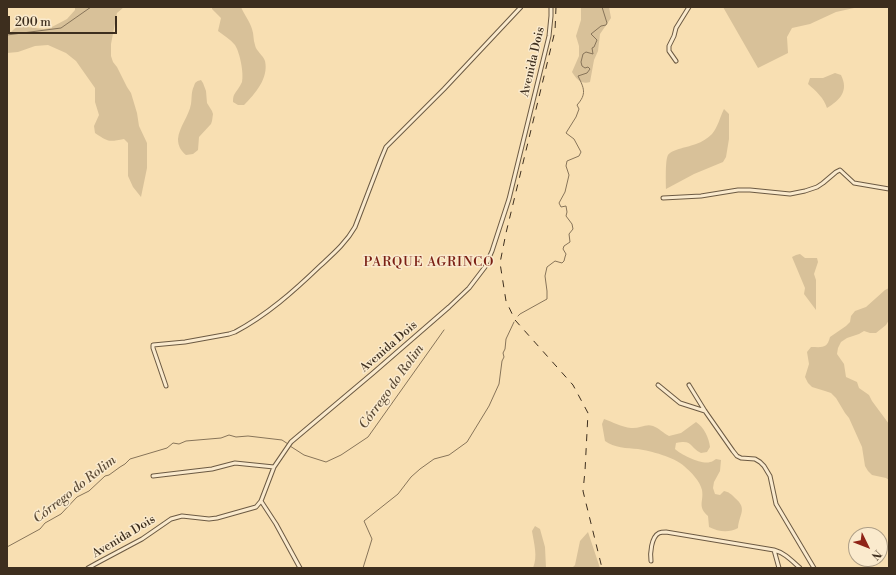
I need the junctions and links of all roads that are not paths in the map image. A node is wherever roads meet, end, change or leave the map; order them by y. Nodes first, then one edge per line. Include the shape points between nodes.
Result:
1 (521, 7) edge
2 (551, 7) edge
3 (689, 7) edge
4 (676, 61) dead end
5 (889, 189) edge
6 (664, 198) dead end
7 (689, 385) dead end
8 (166, 386) dead end
9 (658, 386) dead end
10 (705, 411) junction
11 (274, 468) junction
12 (153, 476) dead end
13 (261, 501) junction
14 (774, 550) junction
15 (651, 562) dead end
16 (88, 568) edge
17 (300, 568) edge
18 (779, 568) edge
19 (800, 568) edge
20 (814, 568) edge

1 - 8 street via 386,147 352,233 293,292 235,332 153,345
2 - 11 street, Avenida Dois via 549,36 509,199 485,266 469,288 449,307 290,443
3 - 4 street via 669,46 669,51
5 - 6 street via 854,183 840,170 824,183 805,192 790,194 738,190
7 - 10 street
9 - 10 street via 680,402
10 - 20 street via 737,456 755,459 764,466 770,476 776,504
11 - 12 street via 235,463 212,469
11 - 13 street, Avenida Dois
13 - 16 street, Avenida Dois via 253,509 217,518 182,516 171,519 142,539
13 - 17 street
14 - 15 street via 661,532 656,535 652,544
14 - 18 street
14 - 19 street via 785,555

